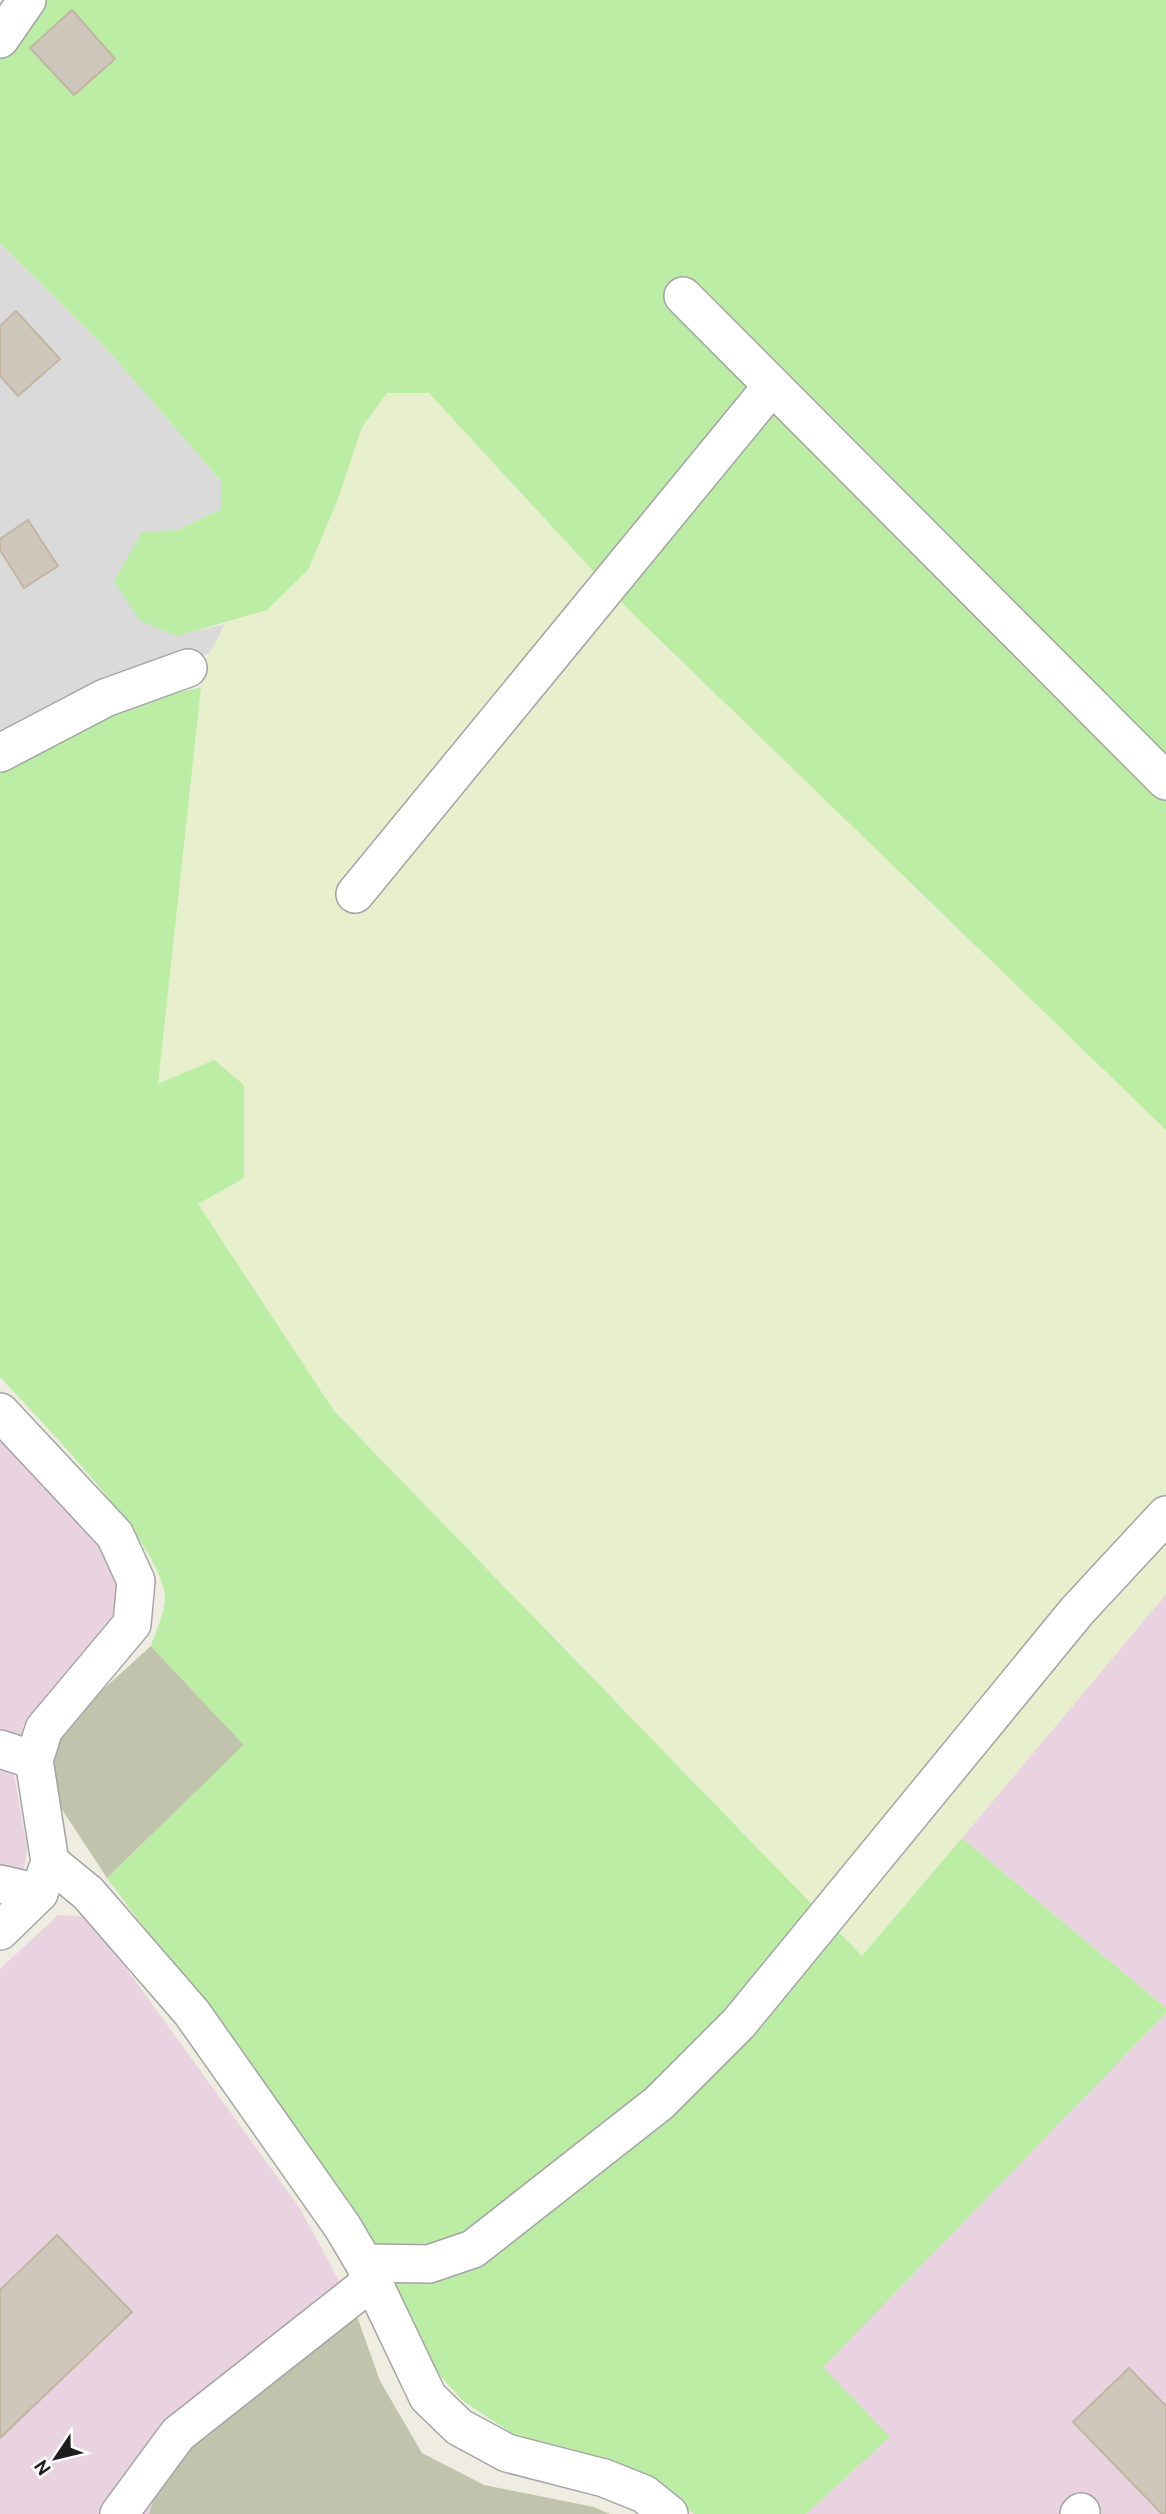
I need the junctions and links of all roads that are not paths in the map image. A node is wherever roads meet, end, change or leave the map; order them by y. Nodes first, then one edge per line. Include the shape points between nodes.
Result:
1 (27, 0) edge
2 (0, 39) edge
3 (683, 296) dead end
4 (772, 386) junction
5 (188, 668) dead end
6 (0, 753) edge
7 (1166, 781) edge
8 (355, 894) dead end
9 (0, 1412) edge
10 (1166, 1515) edge
11 (0, 1749) edge
12 (34, 1760) junction
13 (45, 1878) junction
14 (0, 1884) edge
15 (0, 1931) edge
16 (368, 2272) junction
17 (119, 2514) edge
18 (669, 2514) edge

1 - 2 lane
3 - 4 lane
4 - 7 lane
4 - 8 lane
5 - 6 lane via 105,698
9 - 12 lane via 114,1535 136,1581 132,1624 44,1729
10 - 16 lane via 1077,1611 739,2023 659,2103 473,2249 429,2264
11 - 12 lane
12 - 13 lane
13 - 14 lane
13 - 15 lane
13 - 16 lane via 88,1893 192,2013 342,2226
16 - 17 lane via 178,2434
16 - 18 lane via 428,2397 459,2427 507,2454 604,2478 644,2494

